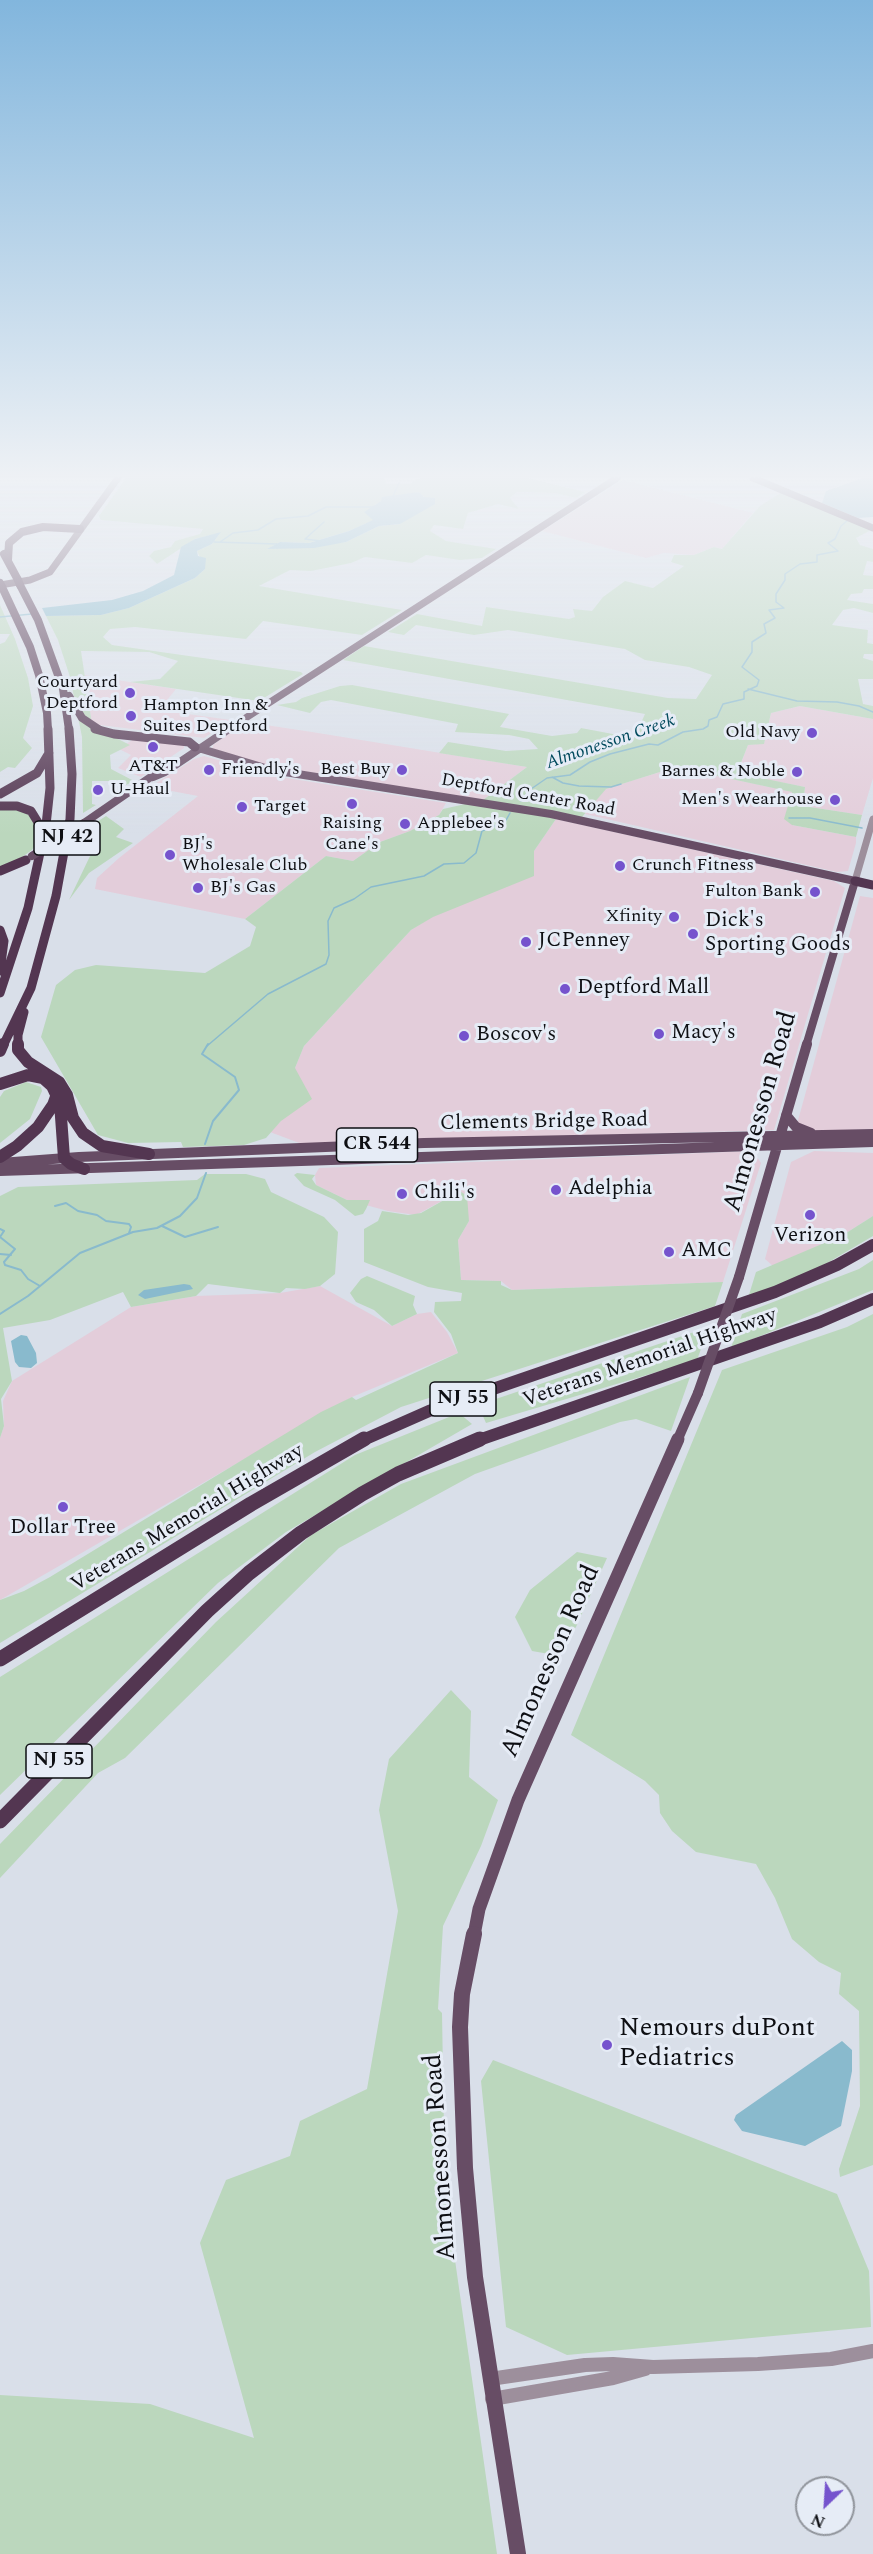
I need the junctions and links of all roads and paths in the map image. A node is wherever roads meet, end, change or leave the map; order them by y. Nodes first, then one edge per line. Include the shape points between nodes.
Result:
1 (7, 597) edge
2 (27, 597) edge
3 (432, 597) edge
4 (63, 689) junction
5 (198, 748) junction
6 (49, 752) junction
7 (0, 794) edge
8 (0, 806) edge
9 (873, 819) edge
10 (41, 847) junction
11 (29, 858) junction
12 (0, 872) edge
13 (0, 877) edge
14 (855, 881) junction
15 (873, 885) edge
16 (0, 930) edge
17 (0, 971) edge
18 (31, 987) junction
19 (0, 993) edge
20 (0, 1051) edge
21 (0, 1084) edge
22 (57, 1094) junction
23 (786, 1115) junction
24 (873, 1134) edge
25 (817, 1135) junction
26 (779, 1140) junction
27 (873, 1142) edge
28 (424, 1143) junction
29 (751, 1145) junction
30 (284, 1149) junction
31 (149, 1154) junction
32 (0, 1158) edge
33 (64, 1158) junction
34 (269, 1162) junction
35 (0, 1163) edge
36 (148, 1166) junction
37 (773, 1166) junction
38 (84, 1169) junction
39 (0, 1171) edge
40 (873, 1245) edge
41 (873, 1299) edge
42 (0, 1659) edge
43 (0, 1821) edge
44 (873, 2352) edge
45 (653, 2367) junction
46 (490, 2379) junction
47 (492, 2399) junction
48 (518, 2554) edge

1 - 6 highway, NJ 42 via 39,675 47,713
2 - 4 highway, NJ 42
3 - 5 main road via 259,709 237,719
4 - 5 highway via 94,729 189,742
4 - 18 highway, NJ 42 via 73,766 70,819 58,888
5 - 11 main road, bridge
5 - 14 main road, Deptford Center Road via 272,770 551,814
6 - 7 highway via 37,773
6 - 10 highway, NJ 42 via 50,788
8 - 10 highway via 31,811 39,824
9 - 14 street, Almonesson Road
10 - 19 highway, NJ 42 via 28,908
11 - 12 highway
11 - 13 main road
14 - 15 highway
14 - 23 main road, Almonesson Road
16 - 17 highway via 4,942
18 - 20 highway, NJ 42
18 - 31 highway via 18,1035 20,1055 59,1082 73,1118 88,1139 110,1149
21 - 22 highway via 14,1077 34,1076 48,1082
22 - 32 highway via 38,1127
22 - 33 highway
23 - 25 main road via 796,1127
23 - 26 main road, Almonesson Road
24 - 25 main road, Clements Bridge Road / CR 544
25 - 26 main road, Clements Bridge Road / CR 544
26 - 27 main road, Clements Bridge Road / CR 544
26 - 28 main road, Clements Bridge Road / CR 544
26 - 29 main road, Clements Bridge Road / CR 544
26 - 37 main road, Almonesson Road
28 - 30 main road, Clements Bridge Road / CR 544
28 - 34 main road via 358,1153 284,1155
29 - 34 main road, Clements Bridge Road / CR 544
29 - 37 main road via 767,1154
30 - 31 main road, Clements Bridge Road / CR 544
30 - 36 main road via 269,1156
31 - 33 main road, Clements Bridge Road / CR 544
33 - 35 main road, Clements Bridge Road / CR 544
33 - 38 highway
34 - 36 main road, Clements Bridge Road / CR 544
36 - 38 main road, Clements Bridge Road / CR 544
37 - 46 main road, Almonesson Road, bridge via 699,1394 518,1800 479,1909 471,1943 460,2027 462,2097 475,2277
38 - 39 main road, Clements Bridge Road / CR 544
40 - 42 highway, Veterans Memorial Highway / NJ 55 via 776,1292 429,1411 372,1436 251,1504
41 - 43 highway, Veterans Memorial Highway / NJ 55 via 820,1323 469,1443 362,1494 249,1573
44 - 45 street via 758,2364
45 - 46 street via 585,2365
45 - 47 street
46 - 47 main road, Almonesson Road
47 - 48 main road, Almonesson Road

